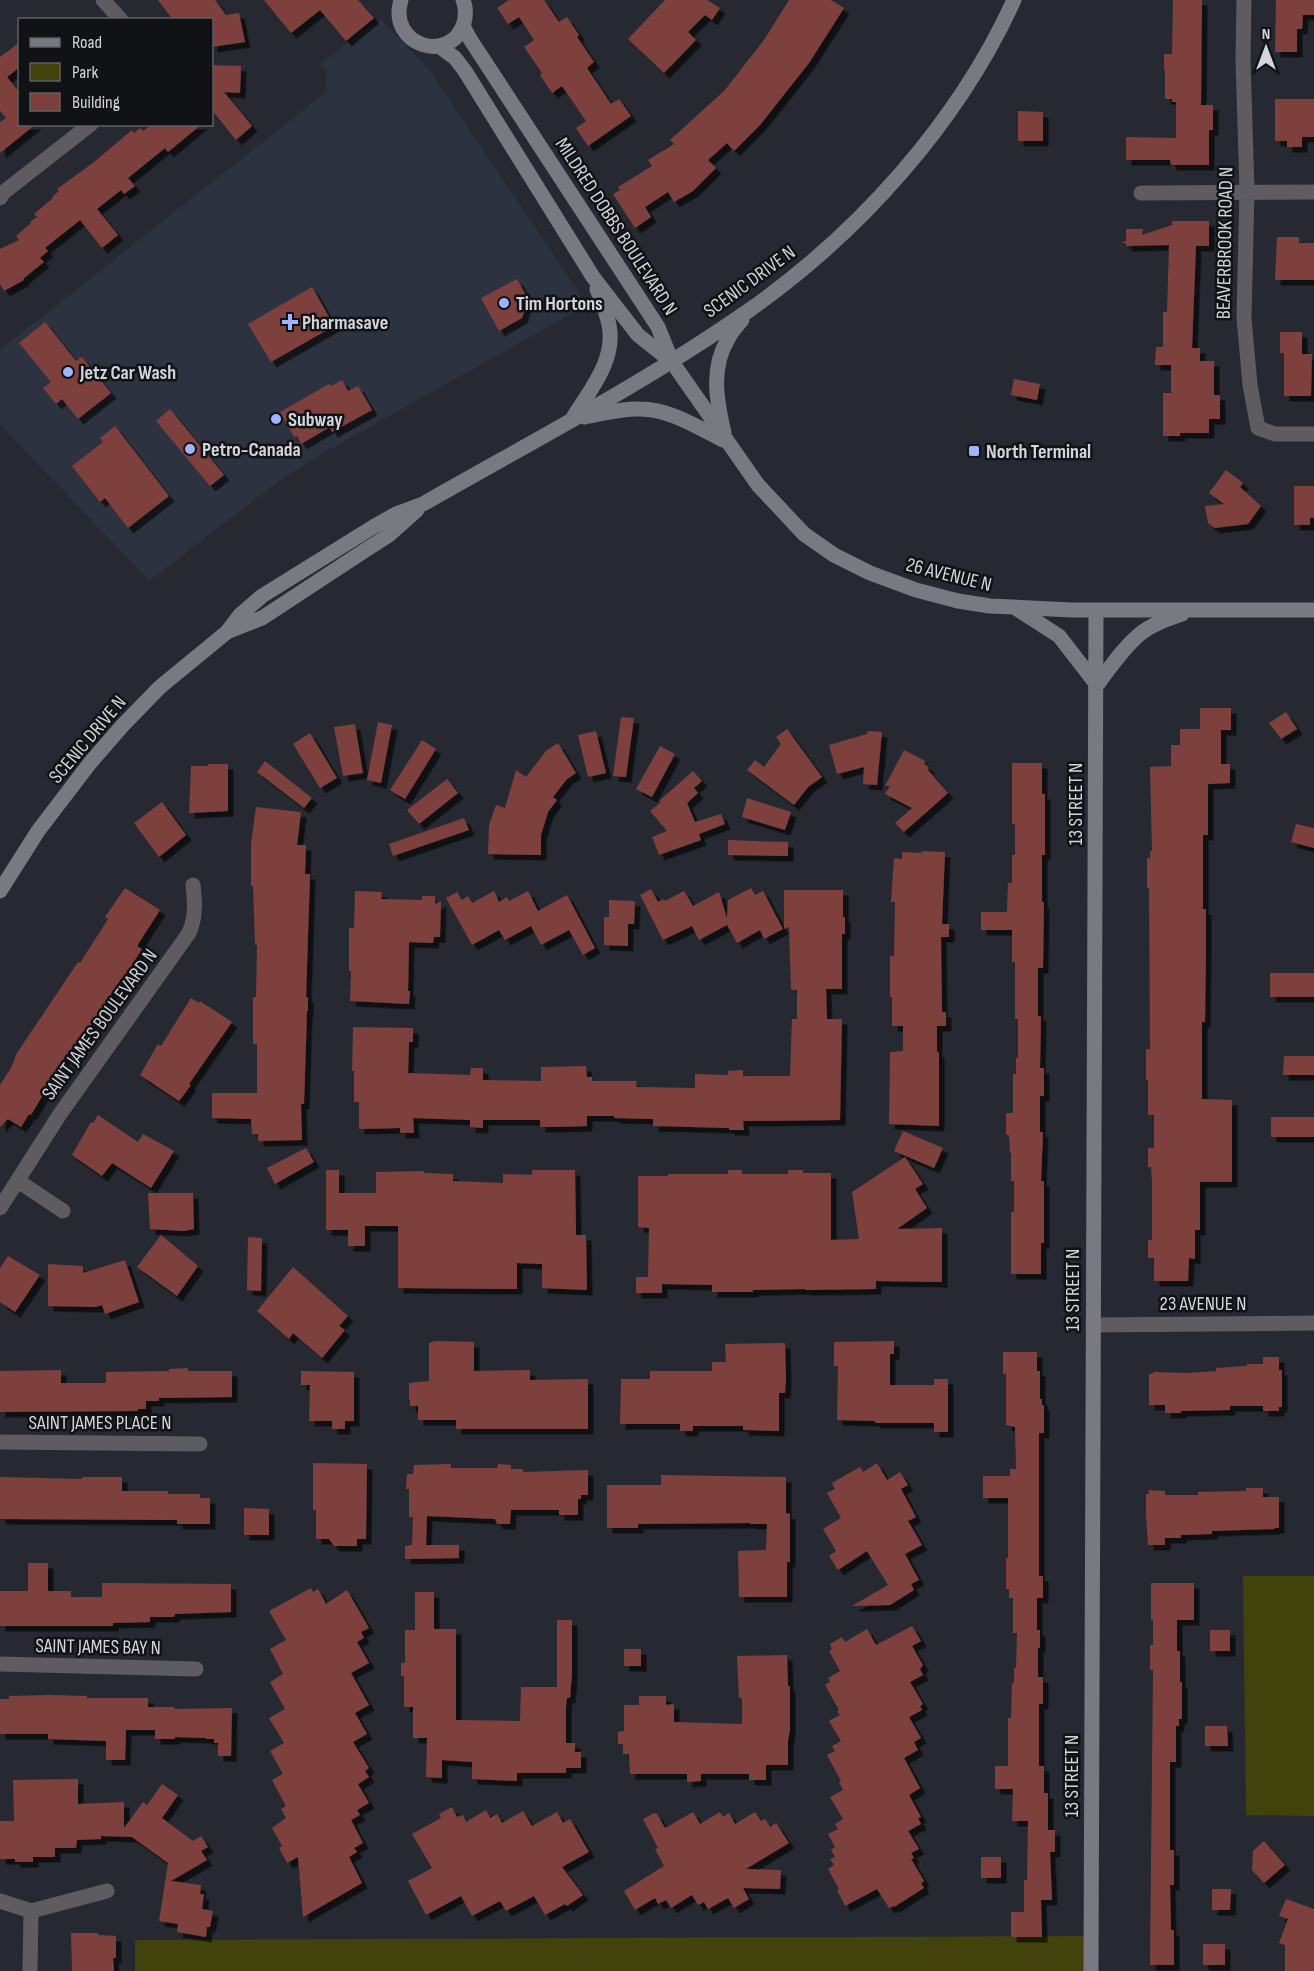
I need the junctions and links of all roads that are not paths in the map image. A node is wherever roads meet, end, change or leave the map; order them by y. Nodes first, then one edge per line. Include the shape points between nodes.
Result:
1 (103, 0) edge
2 (401, 0) edge
3 (473, 0) edge
4 (1014, 0) edge
5 (1244, 0) edge
6 (464, 14) edge
7 (119, 18) edge
8 (439, 46) junction
9 (88, 126) edge
10 (1247, 191) junction
11 (1314, 192) edge
12 (1141, 193) dead end
13 (0, 198) edge
14 (593, 278) junction
15 (749, 310) junction
16 (672, 362) junction
17 (573, 419) junction
18 (1314, 434) edge
19 (726, 441) junction
20 (1015, 608) junction
21 (1096, 610) junction
22 (1192, 610) junction
23 (1314, 610) edge
24 (1097, 685) junction
25 (193, 885) dead end
26 (0, 891) edge
27 (18, 1181) junction
28 (0, 1208) edge
29 (63, 1211) dead end
30 (1314, 1323) edge
31 (1093, 1324) junction
32 (0, 1442) edge
33 (200, 1444) dead end
34 (0, 1664) edge
35 (196, 1669) dead end
36 (107, 1891) dead end
37 (0, 1901) edge
38 (31, 1911) junction
39 (30, 1971) edge
40 (1091, 1971) edge

1 - 7 street
2 - 8 main road via 399,15 404,31 416,42
3 - 6 street
4 - 15 main road, SCENIC DRIVE N via 999,34 936,132 854,222
5 - 10 street, BEAVERBROOK ROAD N
6 - 8 main road via 458,35
6 - 16 main road, MILDRED DOBBS BOULEVARD N via 470,39 658,327
8 - 14 main road, MILDRED DOBBS BOULEVARD N via 465,70
9 - 13 street
10 - 11 street
10 - 12 street
10 - 18 street, BEAVERBROOK ROAD N via 1244,318 1258,428 1275,434
14 - 16 main road, MILDRED DOBBS BOULEVARD N via 638,335
14 - 17 main road via 609,325 609,348 602,369
15 - 16 main road, SCENIC DRIVE N
15 - 19 main road via 727,340 718,367 717,398
16 - 17 main road, SCENIC DRIVE N
16 - 19 main road, 26 AVENUE N
17 - 19 main road via 652,410 672,414
17 - 26 main road, SCENIC DRIVE N via 423,504 373,526 262,596 123,724 38,831
19 - 20 main road, 26 AVENUE N via 780,510 804,534 834,555 916,590 958,601
20 - 21 main road, 26 AVENUE N
20 - 24 main road via 1059,636
21 - 22 main road, 26 AVENUE N
21 - 24 main road, 13 STREET N
22 - 23 main road, 26 AVENUE N
22 - 24 main road via 1141,633
24 - 31 main road, 13 STREET N
25 - 27 street, SAINT JAMES BOULEVARD N via 194,922 189,933 60,1114
27 - 28 street, SAINT JAMES BOULEVARD N
27 - 29 street
30 - 31 street, 23 AVENUE N
31 - 40 main road, 13 STREET N
32 - 33 street, SAINT JAMES PLACE N
34 - 35 street, SAINT JAMES BAY N
36 - 38 street
37 - 38 street
38 - 39 street

